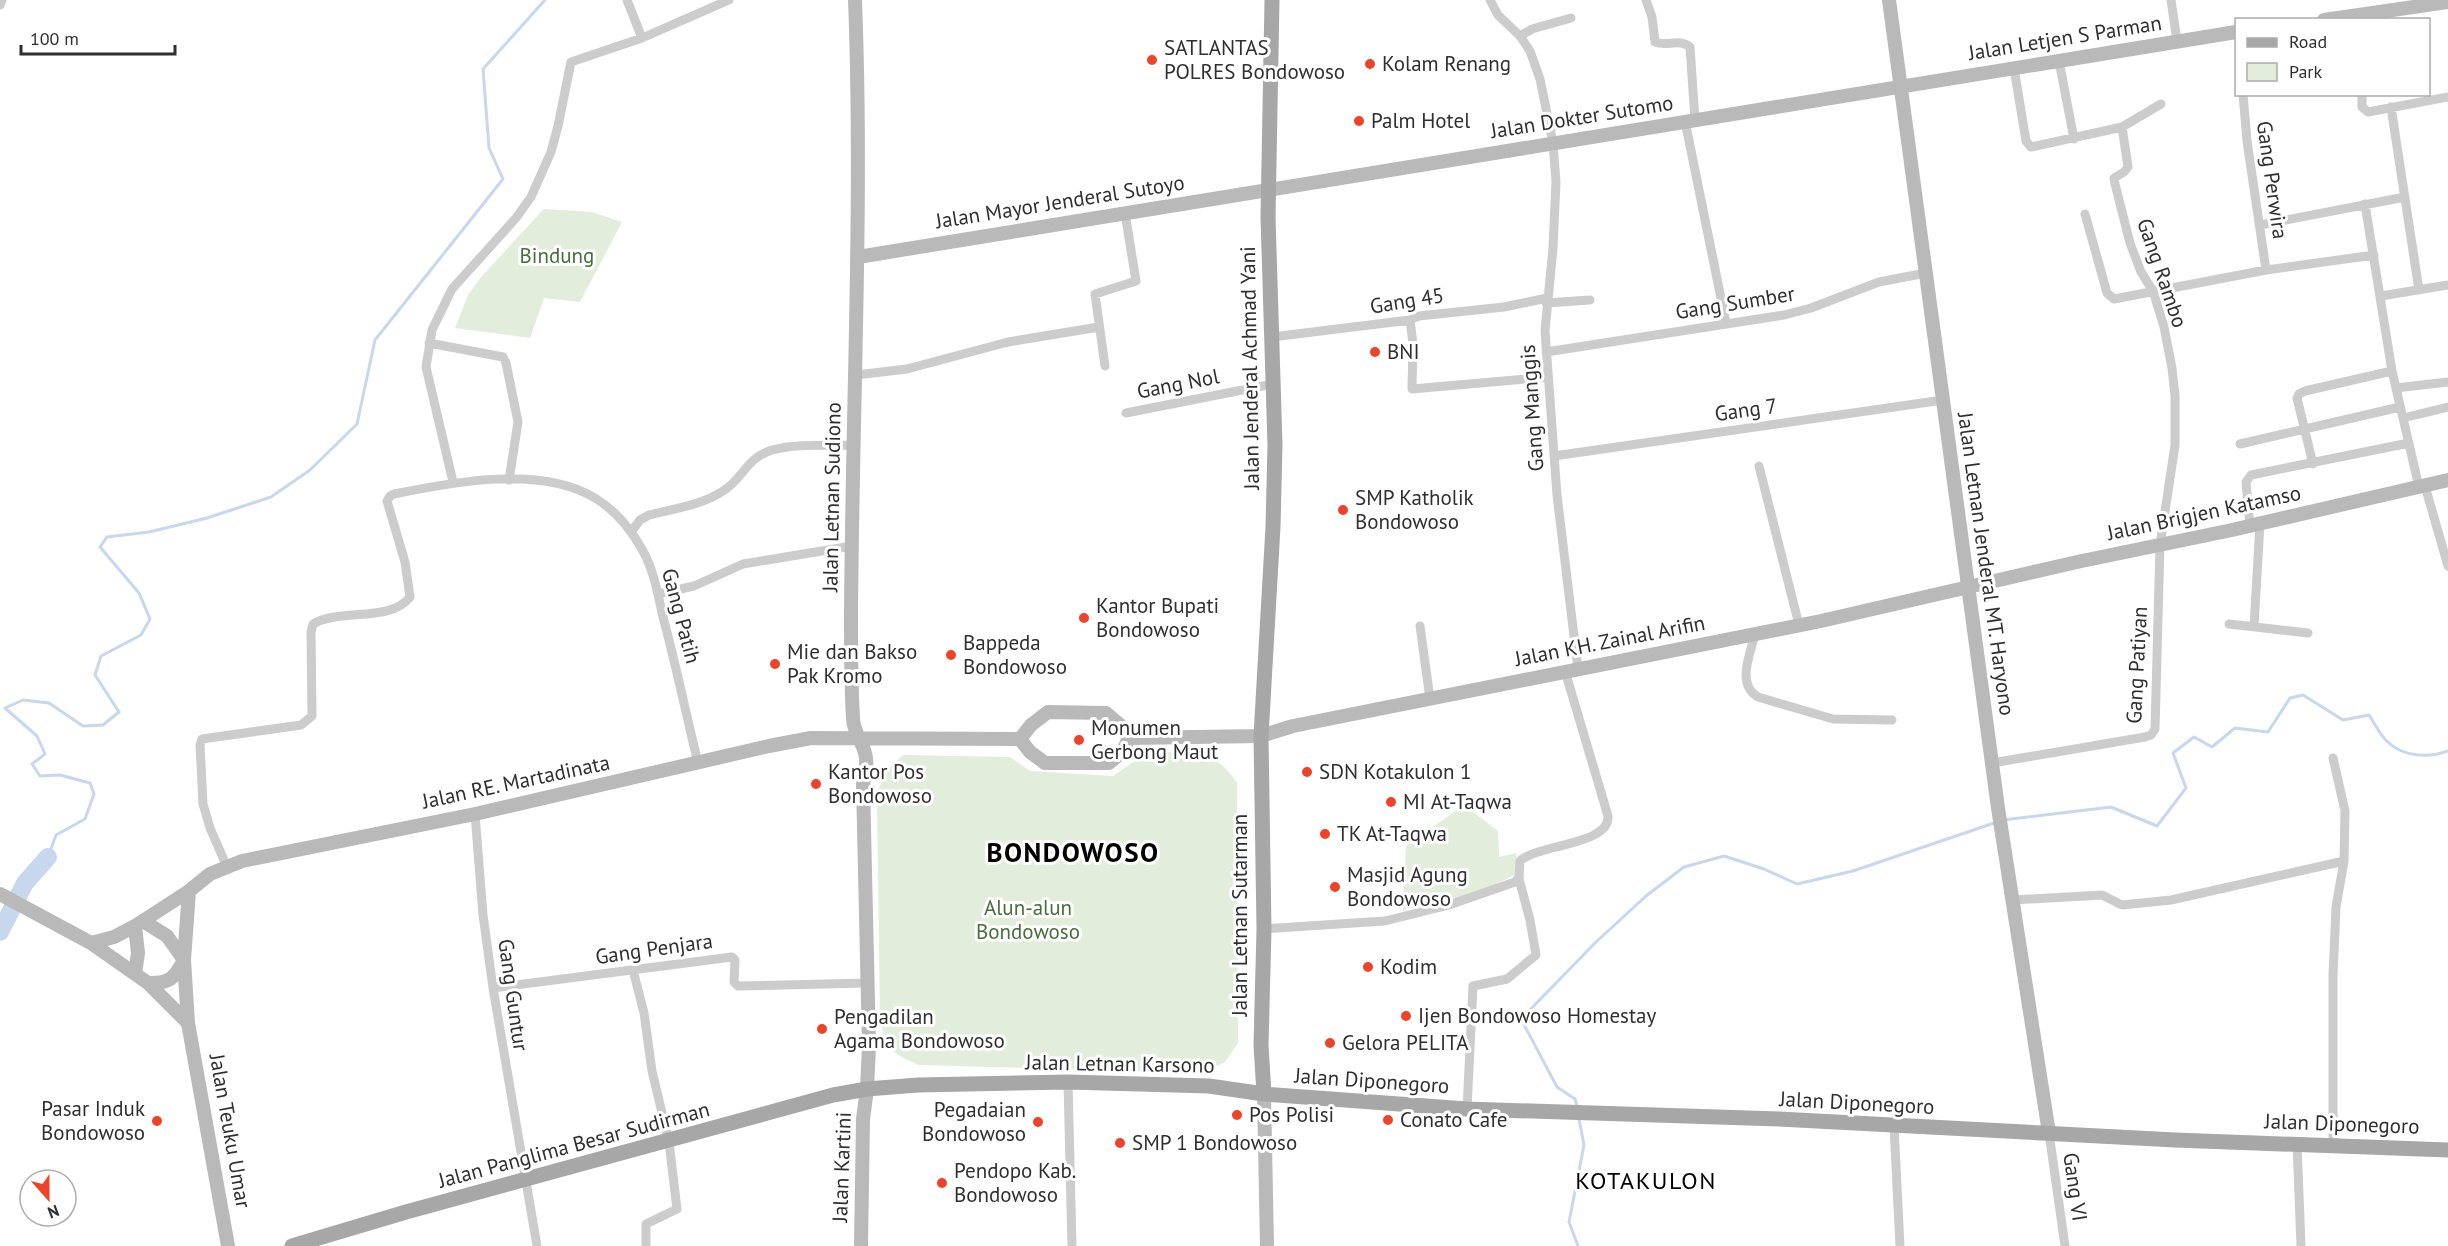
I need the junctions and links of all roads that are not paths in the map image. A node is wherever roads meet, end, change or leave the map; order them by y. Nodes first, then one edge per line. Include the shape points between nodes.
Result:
1 (2, 0) edge
2 (627, 0) edge
3 (729, 0) edge
4 (855, 0) edge
5 (1272, 0) edge
6 (1490, 0) edge
7 (1646, 0) edge
8 (1889, 0) edge
9 (2171, 0) edge
10 (2448, 2) edge
11 (0, 5) edge
12 (2358, 17) edge
13 (1571, 18) dead end
14 (2235, 32) edge
15 (1520, 36) junction
16 (642, 38) junction
17 (2177, 41) junction
18 (2059, 61) junction
19 (2014, 68) junction
20 (1901, 85) junction
21 (2243, 96) edge
22 (2362, 96) edge
23 (2448, 97) edge
24 (2161, 104) dead end
25 (2391, 108) junction
26 (1690, 121) junction
27 (2122, 127) junction
28 (2074, 138) junction
29 (1553, 143) junction
30 (1269, 190) junction
31 (2405, 197) junction
32 (2365, 204) junction
33 (1125, 213) junction
34 (2085, 214) dead end
35 (2260, 225) junction
36 (2374, 255) junction
37 (858, 257) junction
38 (2266, 270) junction
39 (1926, 273) junction
40 (2448, 285) edge
41 (2419, 290) junction
42 (2153, 291) junction
43 (2381, 296) junction
44 (1547, 300) junction
45 (1590, 300) dead end
46 (1410, 320) junction
47 (1726, 323) junction
48 (1099, 327) junction
49 (1272, 337) junction
50 (429, 343) junction
51 (1546, 352) junction
52 (1105, 366) dead end
53 (2392, 371) junction
54 (856, 375) junction
55 (1548, 377) junction
56 (2448, 382) edge
57 (1273, 384) junction
58 (2396, 388) junction
59 (1943, 400) junction
60 (2400, 407) junction
61 (2448, 408) edge
62 (1126, 413) dead end
63 (2403, 418) junction
64 (2304, 429) junction
65 (2409, 443) junction
66 (2240, 444) dead end
67 (855, 446) junction
68 (1554, 456) junction
69 (2313, 464) junction
70 (1759, 466) dead end
71 (509, 480) junction
72 (2448, 480) edge
73 (453, 482) junction
74 (2422, 487) junction
75 (2255, 525) junction
76 (631, 532) junction
77 (2160, 545) junction
78 (852, 546) junction
79 (2448, 566) edge
80 (1968, 587) junction
81 (658, 594) junction
82 (2229, 624) dead end
83 (1799, 625) junction
84 (1420, 626) dead end
85 (2254, 626) junction
86 (2308, 633) dead end
87 (1755, 634) junction
88 (1571, 670) junction
89 (1430, 699) junction
90 (1892, 720) dead end
91 (1261, 736) junction
92 (859, 738) junction
93 (1129, 738) junction
94 (1020, 739) junction
95 (2333, 758) dead end
96 (698, 763) junction
97 (1992, 763) junction
98 (475, 814) junction
99 (2344, 861) junction
100 (227, 867) junction
101 (1519, 879) junction
102 (189, 891) junction
103 (0, 894) edge
104 (2012, 900) junction
105 (139, 924) junction
106 (1264, 929) junction
107 (91, 943) junction
108 (184, 960) junction
109 (633, 970) junction
110 (135, 974) junction
111 (148, 983) junction
112 (867, 983) junction
113 (493, 988) junction
114 (188, 1023) junction
115 (1068, 1082) junction
116 (867, 1089) junction
117 (1264, 1094) junction
118 (1467, 1109) junction
119 (1894, 1126) junction
120 (2049, 1133) junction
121 (669, 1142) junction
122 (2297, 1143) junction
123 (2333, 1144) junction
124 (2448, 1150) edge
125 (526, 1179) junction
126 (228, 1246) edge
127 (292, 1246) edge
128 (537, 1246) edge
129 (646, 1246) edge
130 (861, 1246) edge
131 (1072, 1246) edge
132 (1267, 1246) edge
133 (1900, 1246) edge
134 (2065, 1246) edge
135 (2301, 1246) edge

1 - 11 street
2 - 16 street
3 - 16 street
4 - 37 main road, Jalan Letnan Sudiono via 859,83
5 - 30 main road, Jalan Jenderal Achmad Yani
6 - 15 street, Gang Manggis via 1498,15
7 - 26 street via 1655,42 1690,47
8 - 20 main road, Jalan Letnan Jenderal MT. Haryono
9 - 17 street
10 - 12 main road
13 - 15 street
14 - 17 main road, Jalan Letjen S Parman
15 - 29 street, Gang Manggis via 1536,67
16 - 50 street via 574,59 568,69 551,152 531,197 452,289
17 - 18 main road, Jalan Letjen S Parman
18 - 19 main road, Jalan Letjen S Parman
18 - 28 street
19 - 20 main road, Jalan Letjen S Parman
19 - 28 street via 2028,145
20 - 26 main road, Jalan Dokter Sutomo
20 - 39 main road, Jalan Letnan Jenderal MT. Haryono
21 - 35 street, Gang Perwira
22 - 25 street via 2365,111
23 - 25 street
24 - 27 street
25 - 31 street
26 - 29 main road, Jalan Dokter Sutomo
26 - 47 street
27 - 28 street
27 - 42 street, Gang Rambo via 2127,167 2114,178 2115,184 2130,243
29 - 30 main road, Jalan Dokter Sutomo
29 - 44 street, Gang Manggis via 1557,182
30 - 33 main road, Jalan Mayor Jenderal Sutoyo
30 - 49 main road, Jalan Jenderal Achmad Yani
31 - 32 street
31 - 41 street
32 - 35 street
32 - 36 street
33 - 37 main road, Jalan Mayor Jenderal Sutoyo
33 - 48 street via 1136,281 1095,294
34 - 42 street via 2109,297
35 - 38 street, Gang Perwira
36 - 38 street
36 - 43 street
37 - 54 main road, Jalan Letnan Sudiono
38 - 42 street
39 - 47 street, Gang Sumber via 1879,282 1793,313
39 - 59 main road, Jalan Letnan Jenderal MT. Haryono
40 - 41 street
41 - 43 street
42 - 77 street, Gang Rambo via 2170,358 2175,421
43 - 53 street
44 - 45 street, Gang 45
44 - 46 street, Gang 45
44 - 51 street, Gang Manggis
46 - 49 street, Gang 45
46 - 55 street via 1412,389
47 - 51 street, Gang Sumber
48 - 52 street
48 - 54 street via 1008,342 907,369
49 - 57 main road, Jalan Jenderal Achmad Yani
50 - 71 street via 503,357 518,422
50 - 73 street via 426,367
51 - 55 street, Gang Manggis
53 - 58 street
53 - 64 street via 2301,393 2297,398
54 - 67 main road, Jalan Letnan Sudiono
55 - 68 street, Gang Manggis
56 - 58 street
57 - 62 street, Gang Nol
57 - 91 main road, Jalan Jenderal Achmad Yani via 1273,527
58 - 60 street
59 - 68 street, Gang 7
59 - 80 main road, Jalan Letnan Jenderal MT. Haryono
60 - 63 street
60 - 64 street
61 - 63 street
63 - 65 street
64 - 66 street
64 - 69 street
65 - 69 street
65 - 74 street
67 - 76 street via 772,450 749,462 723,492 649,515
67 - 78 main road, Jalan Letnan Sudiono
68 - 88 street, Gang Manggis
69 - 75 street via 2249,476
70 - 83 street
71 - 73 street, Gang Patih
71 - 76 street, Gang Patih via 559,484 595,498
72 - 74 main road, Jalan Brigjen Katamso
73 - 100 street, Gang Patih via 390,496 387,501 405,562 410,597 391,610 313,624 312,716 301,724 202,739 203,804
74 - 75 main road, Jalan Brigjen Katamso
74 - 79 street
75 - 77 main road, Jalan Brigjen Katamso
75 - 85 street
76 - 81 street, Gang Patih via 645,554
77 - 80 main road, Jalan Brigjen Katamso
77 - 97 street, Gang Patiyan via 2154,732 2145,737
78 - 81 street via 743,564 694,586
78 - 92 main road, Jalan Letnan Sudiono via 851,698
80 - 83 main road, Jalan KH. Zainal Arifin
80 - 97 main road, Jalan Letnan Jenderal MT. Haryono
81 - 96 street, Gang Patih
82 - 85 street
83 - 87 main road, Jalan KH. Zainal Arifin
84 - 89 street
85 - 86 street
87 - 88 main road, Jalan KH. Zainal Arifin
87 - 90 street via 1745,679 1750,692 1833,719
88 - 89 main road, Jalan KH. Zainal Arifin
88 - 101 street, Gang Manggis via 1608,824 1597,834 1524,857
89 - 91 main road, Jalan KH. Zainal Arifin
91 - 93 main road, Jalan KH. Zainal Arifin
91 - 106 main road, Jalan Letnan Sutarman
92 - 94 main road, Jalan RE. Martadinata
92 - 96 main road, Jalan RE. Martadinata via 811,738
92 - 112 main road, Jalan Letnan Sudiono via 866,764 863,784
93 - 94 main road via 1106,713 1048,712
93 - 94 main road via 1123,751 1109,763 1045,763
95 - 99 street via 2345,811
96 - 98 main road, Jalan RE. Martadinata
97 - 104 main road, Jalan Letnan Jenderal MT. Haryono
98 - 100 main road, Jalan RE. Martadinata
98 - 113 street, Gang Guntur
99 - 104 street via 2171,900 2122,905 2102,895
99 - 123 street via 2336,908 2333,975
100 - 102 main road, Jalan RE. Martadinata via 210,874
101 - 106 street via 1395,920
101 - 118 street via 1536,955 1507,979 1473,986
102 - 105 main road, Jalan RE. Martadinata
102 - 108 main road, Jalan Teuku Umar
103 - 107 main road
104 - 120 main road, Jalan Letnan Jenderal MT. Haryono
105 - 107 main road, Jalan RE. Martadinata
105 - 108 main road via 167,936
105 - 110 main road
106 - 117 main road, Jalan Letnan Sutarman
107 - 110 main road
108 - 111 main road via 169,981
108 - 114 main road, Jalan Teuku Umar
109 - 112 street, Gang Penjara via 732,957 734,982 738,986
109 - 113 street, Gang Penjara
109 - 121 street
110 - 111 main road
111 - 114 main road
112 - 116 main road, Jalan Kartini
113 - 125 street, Gang Guntur
114 - 126 main road, Jalan Teuku Umar
115 - 116 main road, Jalan Letnan Karsono
115 - 117 main road, Jalan Letnan Karsono via 1209,1086
115 - 131 street
116 - 121 main road, Jalan Panglima Besar Sudirman
116 - 130 main road, Jalan Kartini
117 - 118 main road, Jalan Diponegoro
117 - 132 main road
118 - 119 main road, Jalan Diponegoro
119 - 120 main road, Jalan Diponegoro
119 - 133 street
120 - 122 main road, Jalan Diponegoro
120 - 134 street, Gang VI
121 - 125 main road, Jalan Panglima Besar Sudirman
121 - 129 street via 677,1209 646,1224
122 - 123 main road, Jalan Diponegoro
122 - 135 street
123 - 124 main road, Jalan Diponegoro
125 - 127 main road, Jalan Panglima Besar Sudirman
125 - 128 street, Gang Guntur

